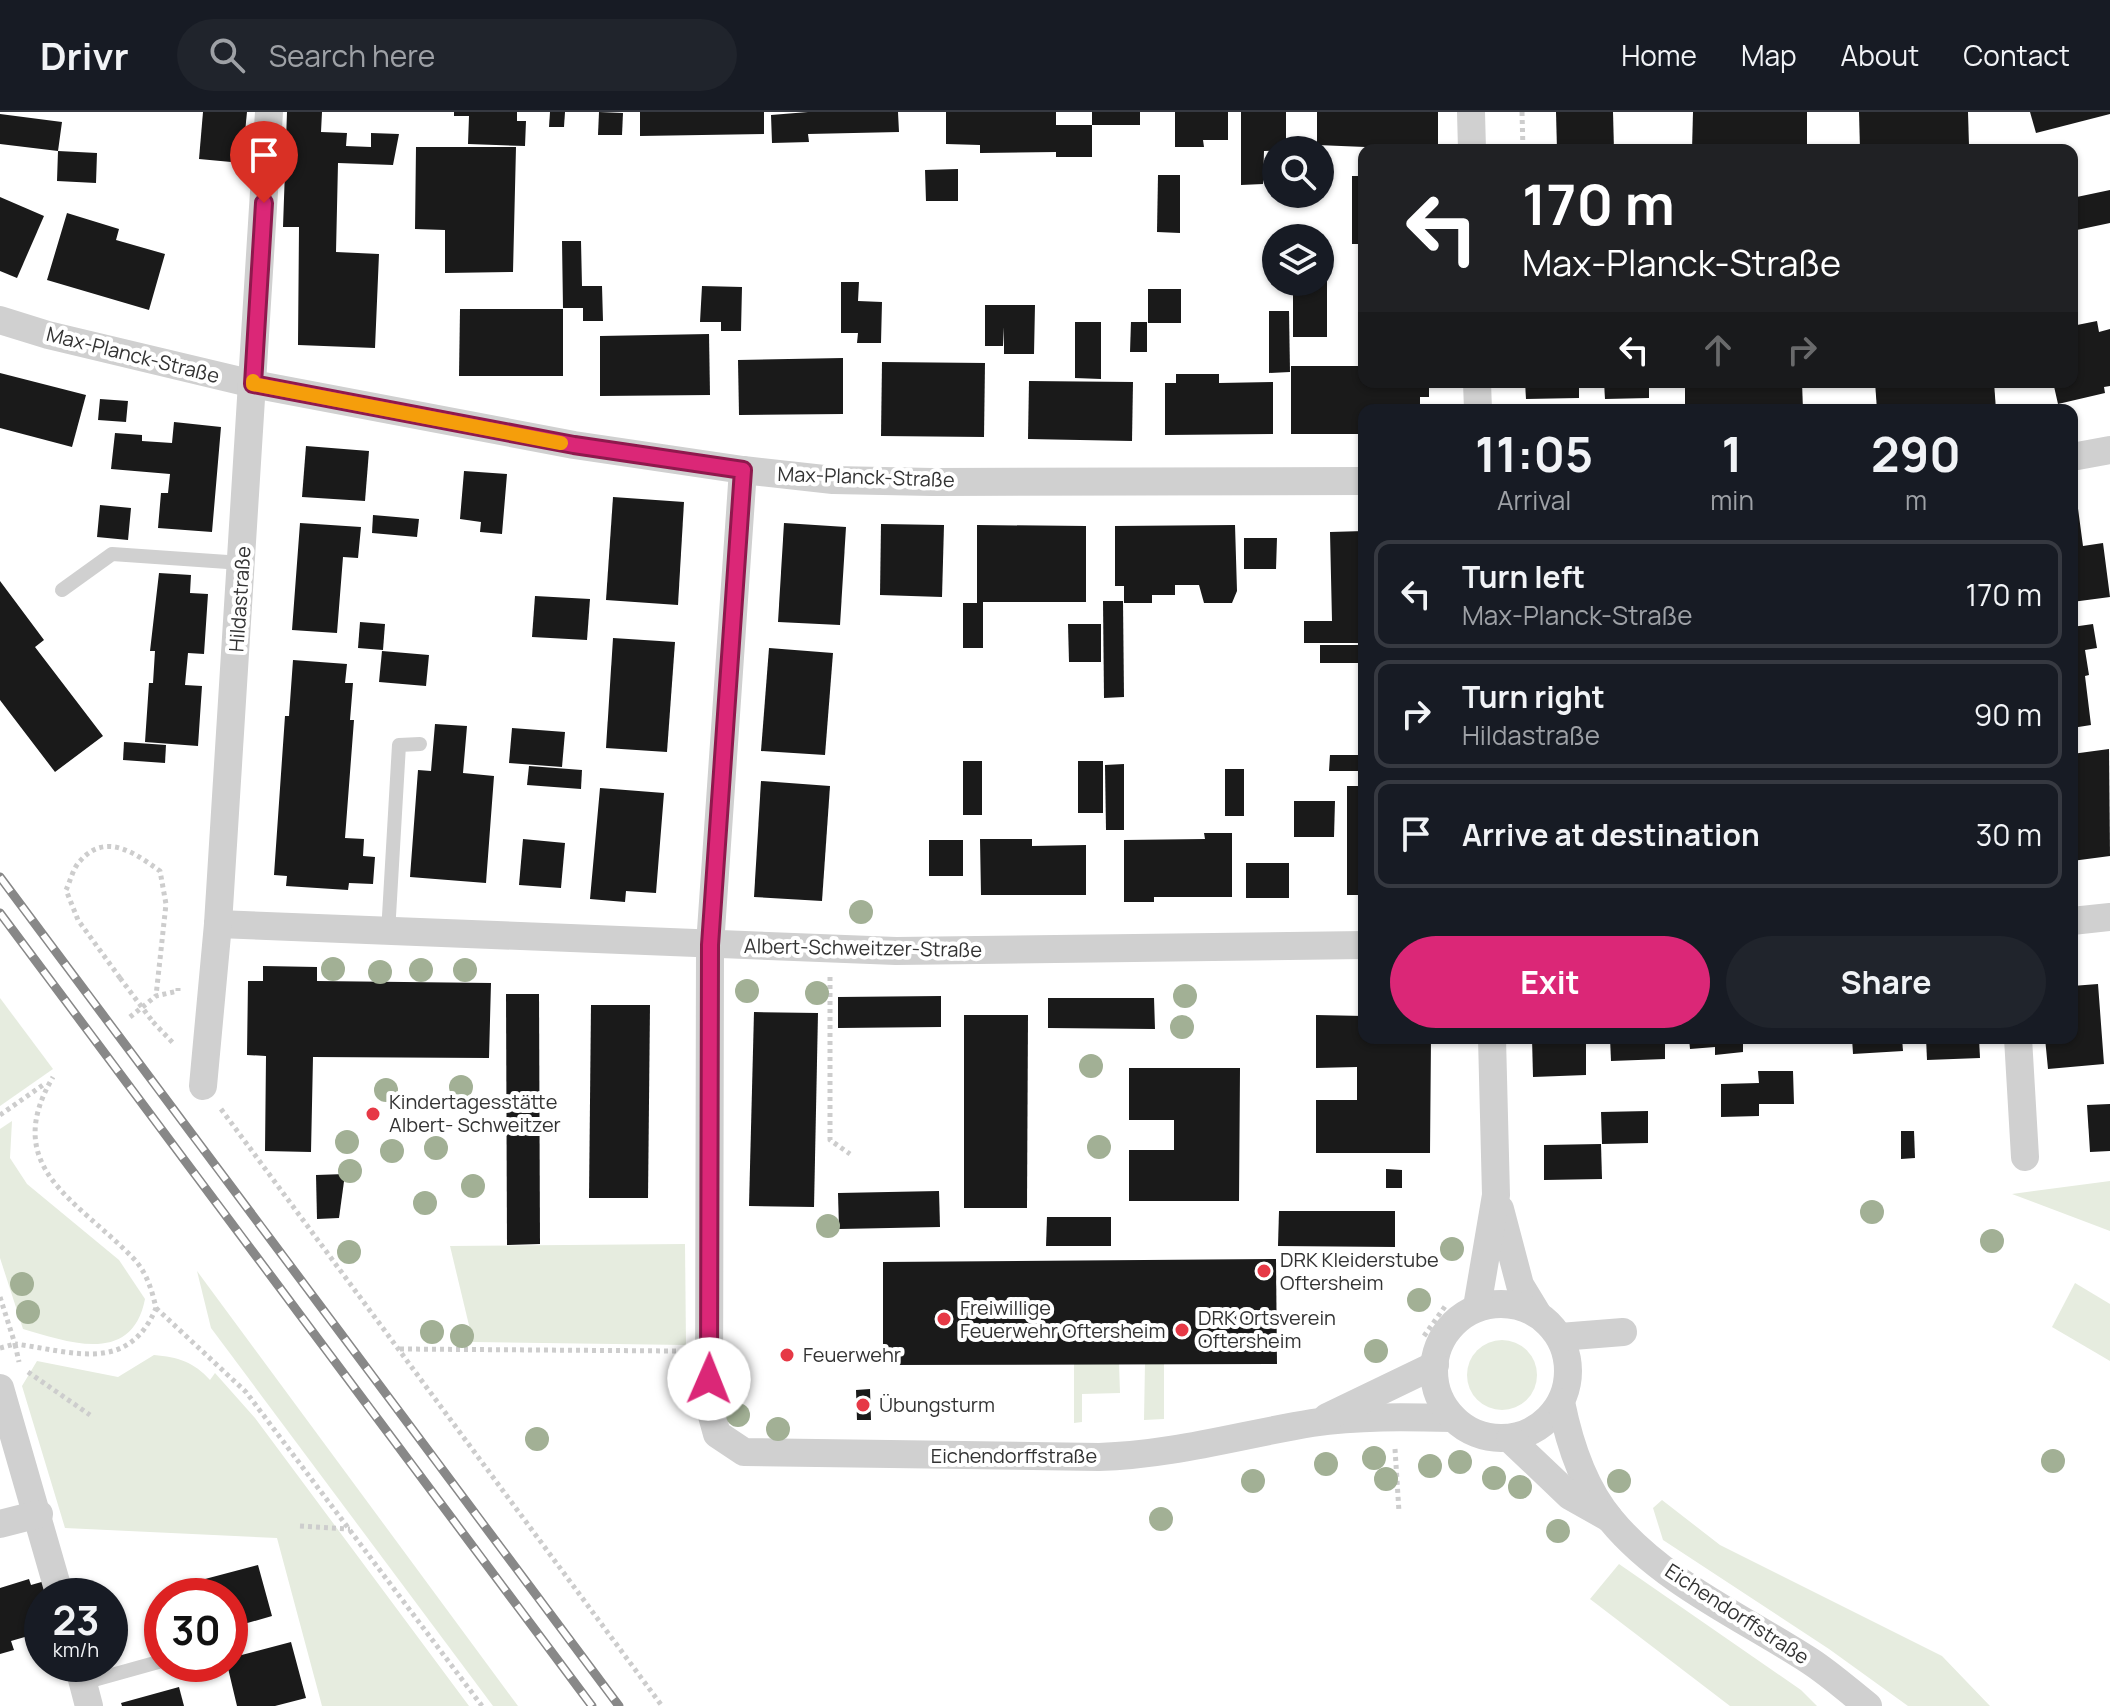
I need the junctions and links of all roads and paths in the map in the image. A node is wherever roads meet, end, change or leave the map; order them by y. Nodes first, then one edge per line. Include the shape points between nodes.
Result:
1 (269, 112) edge
2 (1471, 112) edge
3 (1522, 112) edge
4 (1472, 144) edge
5 (1523, 144) edge
6 (0, 320) edge
7 (253, 384) junction
8 (2110, 450) edge
9 (2078, 456) edge
10 (743, 470) junction
11 (1358, 481) edge
12 (242, 563) junction
13 (62, 590) dead end
14 (420, 744) dead end
15 (2110, 917) edge
16 (2078, 920) edge
17 (218, 924) junction
18 (388, 933) junction
19 (710, 945) junction
20 (1358, 945) edge
21 (829, 949) junction
22 (178, 991) dead end
23 (156, 996) junction
24 (130, 1017) dead end
25 (153, 1022) dead end
26 (1492, 1044) edge
27 (2018, 1044) edge
28 (203, 1086) joint
29 (31, 1103) dead end
30 (0, 1115) edge
31 (850, 1154) dead end
32 (2025, 1157) dead end
33 (39, 1178) dead end
34 (1496, 1195) junction
35 (0, 1297) edge
36 (1477, 1307) junction
37 (156, 1308) junction
38 (1537, 1313) junction
39 (1560, 1337) junction
40 (15, 1344) junction
41 (0, 1348) edge
42 (400, 1349) junction
43 (710, 1352) junction
44 (1435, 1365) junction
45 (1569, 1368) junction
46 (0, 1388) edge
47 (1561, 1402) junction
48 (90, 1415) dead end
49 (1453, 1418) junction
50 (1314, 1423) junction
51 (1510, 1439) junction
52 (39, 1514) junction
53 (1609, 1518) junction
54 (0, 1524) edge
55 (300, 1526) dead end
56 (350, 1529) junction
57 (55, 1578) edge
58 (144, 1666) edge
59 (83, 1684) edge
60 (482, 1706) edge
61 (662, 1706) edge
62 (1868, 1706) edge

1 - 7 street, Hildastraße
2 - 4 street
3 - 5 path
6 - 7 street, Max-Planck-Straße
7 - 10 street, Max-Planck-Straße via 574,445
7 - 12 street, Hildastraße
8 - 9 street
10 - 11 street, Max-Planck-Straße via 833,480
10 - 19 street
12 - 13 lane via 112,554
12 - 17 street, Hildastraße
14 - 18 lane via 399,745
15 - 16 street
17 - 18 street, Albert-Schweitzer-Straße
17 - 28 street, Hildastraße
18 - 19 street, Albert-Schweitzer-Straße
19 - 21 street, Albert-Schweitzer-Straße
19 - 43 street
20 - 21 street, Albert-Schweitzer-Straße
21 - 31 path via 830,1140
22 - 23 path
23 - 24 path
23 - 25 path, bridge via 166,904 160,871 128,849 105,846 80,860 66,890 78,920
26 - 34 street
27 - 32 street
28 - 42 path
29 - 30 path via 53,1077
33 - 37 path via 132,1257 148,1281
34 - 36 street
34 - 38 street via 1520,1285
35 - 40 path
36 - 38 street via 1518,1305
36 - 44 street via 1445,1332
37 - 40 path via 132,1343 102,1354
37 - 56 path via 246,1392
38 - 39 street
39 - 45 street
39 - 45 street via 1620,1332
40 - 41 path
40 - 48 path via 20,1366
42 - 43 path
42 - 61 path
43 - 50 street, Eichendorffstraße via 709,1405 717,1434 744,1452 1146,1456
44 - 49 street via 1436,1389
44 - 50 street, Eichendorffstraße
45 - 47 street
46 - 52 street
47 - 51 street via 1547,1421
47 - 53 street, Eichendorffstraße via 1569,1440
49 - 50 street, Eichendorffstraße
49 - 51 street via 1470,1431
51 - 53 street, Eichendorffstraße via 1570,1496
52 - 54 street
52 - 57 street
53 - 62 street, Eichendorffstraße via 1656,1562 1813,1662
55 - 56 path
56 - 60 path
58 - 59 lane

